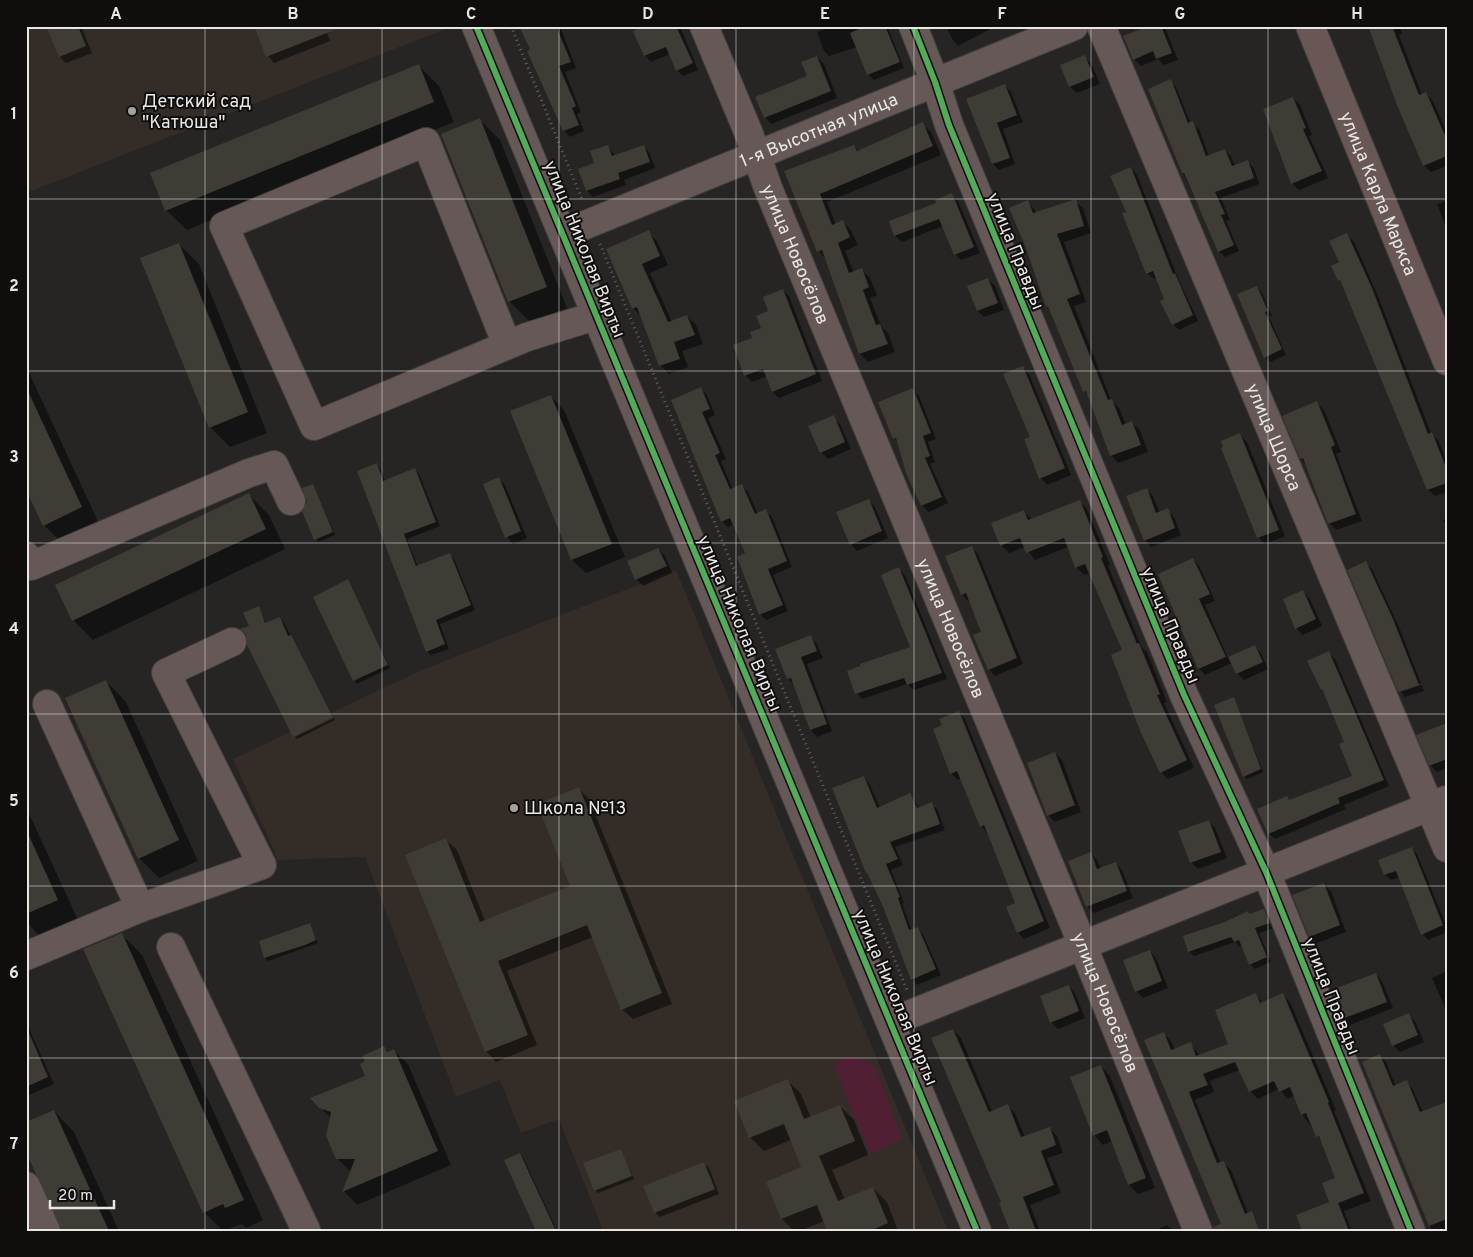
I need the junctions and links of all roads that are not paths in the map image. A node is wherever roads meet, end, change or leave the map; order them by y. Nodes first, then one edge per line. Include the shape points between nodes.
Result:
1 (476, 26) edge
2 (704, 26) edge
3 (914, 26) edge
4 (1074, 26) edge
5 (1101, 26) edge
6 (1310, 26) edge
7 (935, 82) junction
8 (757, 156) junction
9 (563, 234) junction
10 (596, 316) junction
11 (507, 345) junction
12 (1447, 361) edge
13 (291, 500) dead end
14 (26, 556) edge
15 (232, 642) dead end
16 (47, 704) dead end
17 (1438, 803) edge
18 (1447, 848) edge
19 (1266, 872) junction
20 (140, 908) junction
21 (1082, 945) junction
22 (172, 946) dead end
23 (26, 956) edge
24 (891, 1022) junction
25 (26, 1186) edge
26 (46, 1231) edge
27 (305, 1231) edge
28 (977, 1231) edge
29 (1198, 1231) edge
30 (1411, 1231) edge

1 - 9 street, улица Николая Вирты
2 - 8 street, улица Новосёлов
3 - 7 street, улица Правды
4 - 7 street, 1-я Высотная улица
5 - 17 street, улица Щорса
6 - 12 main road, улица Карла Маркса
7 - 8 street, 1-я Высотная улица via 778,144
7 - 19 street, улица Правды via 949,126 1105,507 1184,695
8 - 9 street, 1-я Высотная улица
8 - 21 street, улица Новосёлов
9 - 10 street, улица Николая Вирты
10 - 11 street
10 - 24 street, улица Николая Вирты
11 - 11 street via 314,426 224,226 426,142
13 - 14 street via 274,465 248,473 31,566
15 - 20 street via 166,673 262,865
16 - 20 street
17 - 18 street, улица Щорса
17 - 19 street
19 - 21 street
19 - 30 street, улица Правды
20 - 23 street
21 - 24 street
21 - 29 street, улица Новосёлов
22 - 27 street
24 - 28 street, улица Николая Вирты
25 - 26 street

